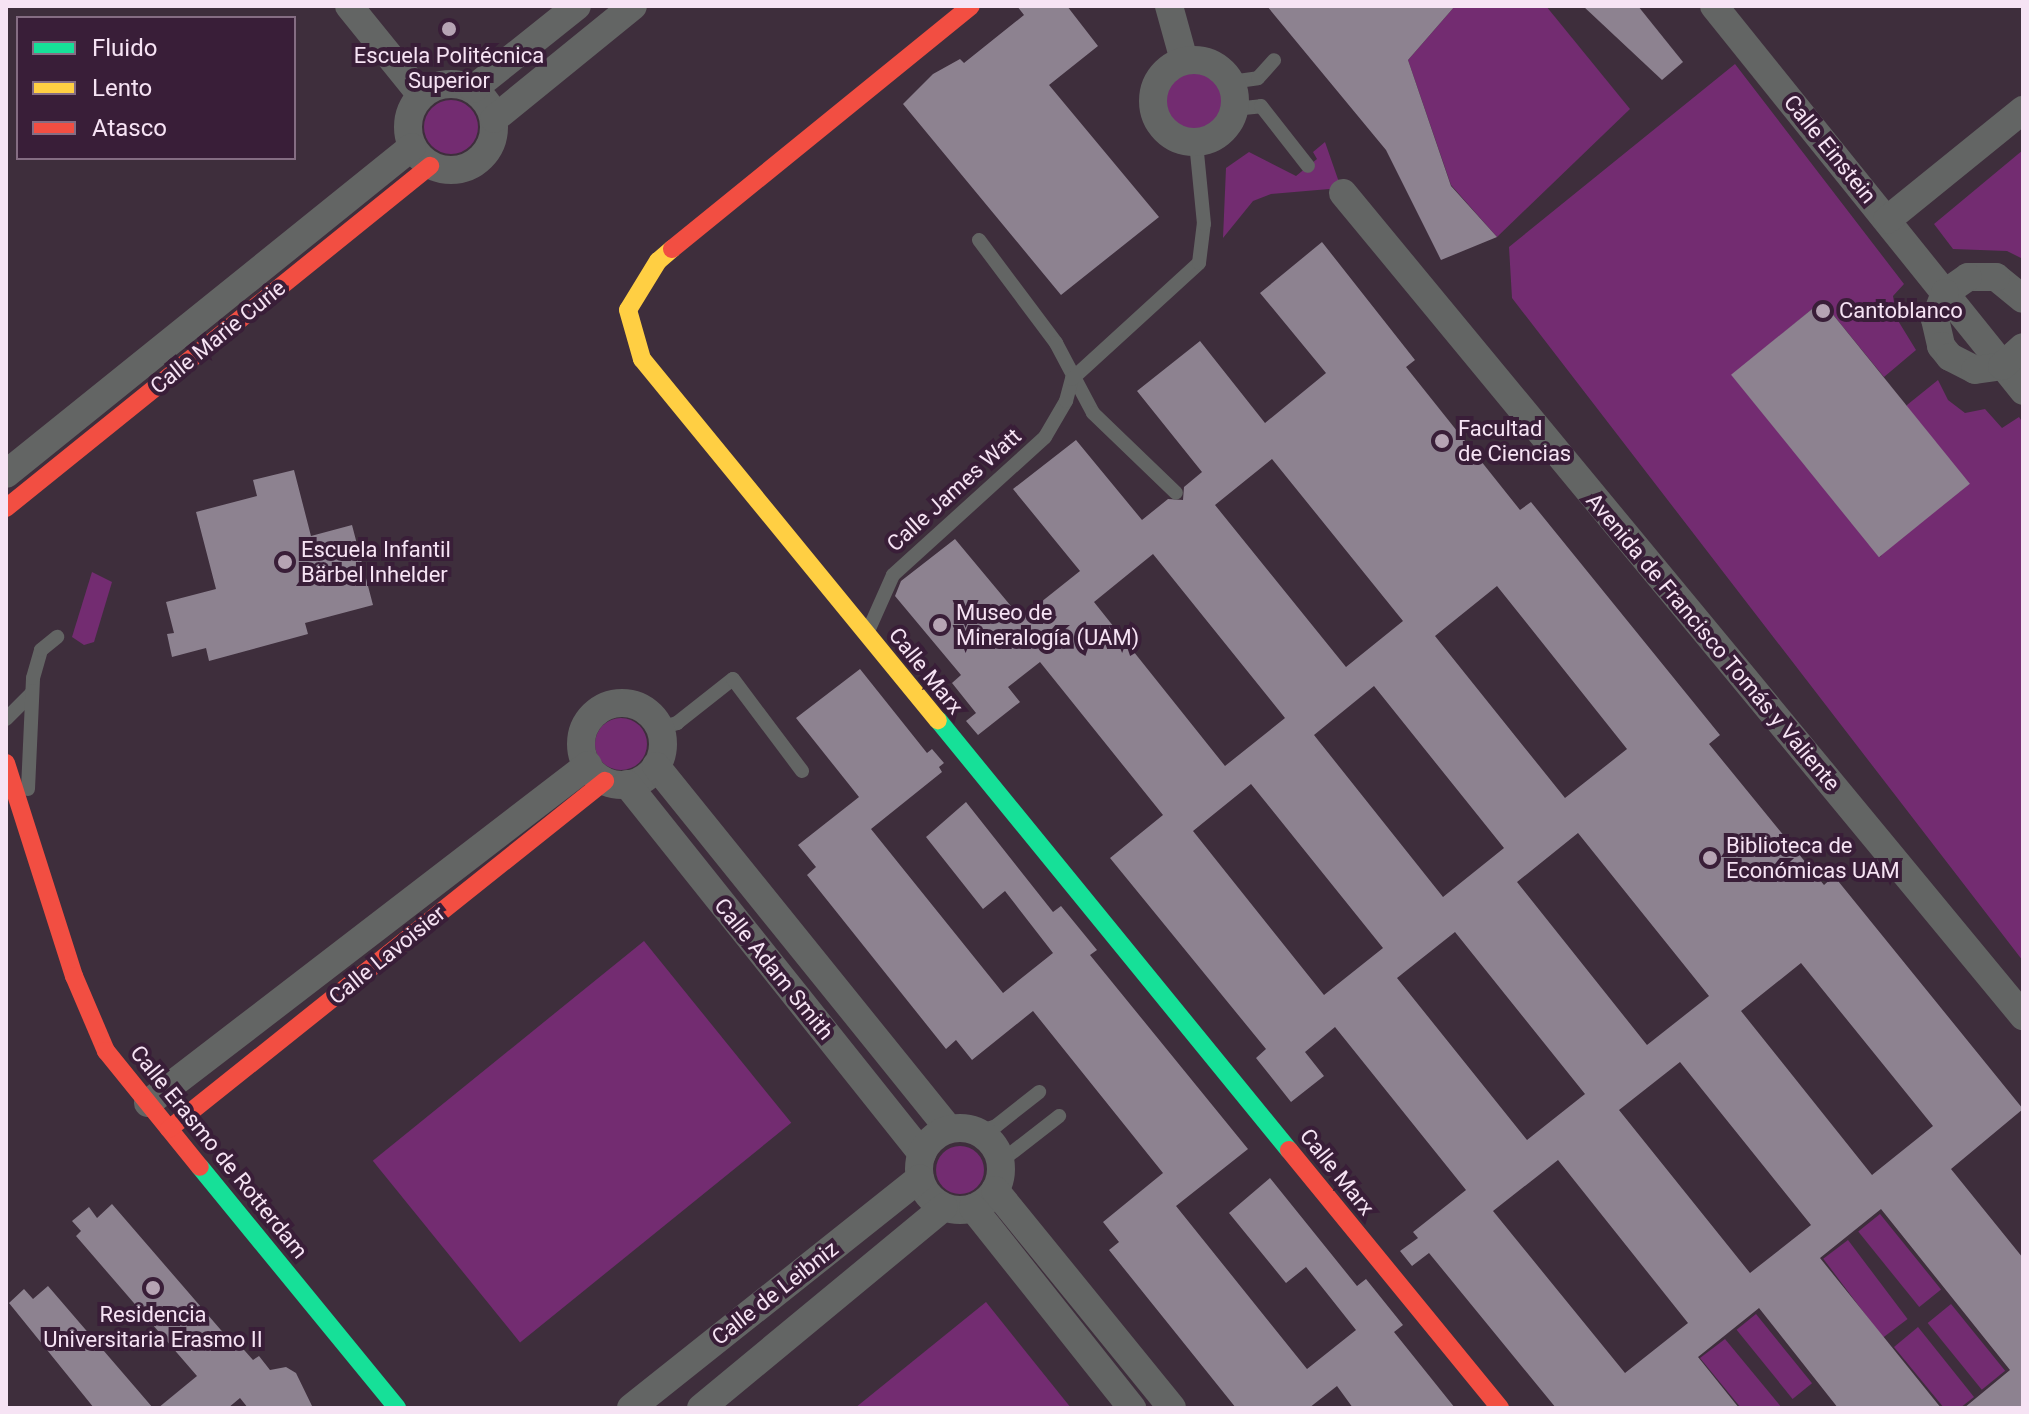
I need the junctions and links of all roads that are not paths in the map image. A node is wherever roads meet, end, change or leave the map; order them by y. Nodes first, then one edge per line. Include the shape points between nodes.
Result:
1 (349, 6) edge
2 (577, 6) edge
3 (633, 6) edge
4 (971, 6) edge
5 (1169, 6) edge
6 (1714, 6) edge
7 (1732, 6) edge
8 (1184, 60) junction
9 (1274, 60) dead end
10 (473, 89) junction
11 (421, 95) junction
12 (1232, 95) junction
13 (2023, 110) edge
14 (494, 119) junction
15 (1196, 142) junction
16 (421, 157) junction
17 (1308, 166) dead end
18 (1343, 193) dead end
19 (1893, 216) junction
20 (979, 240) dead end
21 (1950, 288) junction
22 (2023, 299) edge
23 (2016, 359) edge
24 (1072, 379) junction
25 (2023, 391) edge
26 (6, 474) edge
27 (1176, 493) dead end
28 (6, 508) edge
29 (866, 635) junction
30 (57, 637) dead end
31 (31, 693) junction
32 (6, 719) edge
33 (660, 728) junction
34 (6, 763) edge
35 (656, 766) junction
36 (802, 771) dead end
37 (606, 777) junction
38 (27, 818) junction
39 (2023, 1016) edge
40 (1039, 1092) dead end
41 (148, 1103) junction
42 (1059, 1116) dead end
43 (948, 1128) junction
44 (169, 1129) junction
45 (978, 1132) junction
46 (1000, 1162) junction
47 (921, 1166) junction
48 (984, 1199) junction
49 (944, 1207) junction
50 (397, 1408) edge
51 (631, 1408) edge
52 (701, 1408) edge
53 (1132, 1408) edge
54 (1172, 1408) edge
55 (1500, 1408) edge

1 - 11 street
2 - 10 street
3 - 14 street
4 - 29 street, Calle Marx via 658,261 628,310 642,359
5 - 8 street
6 - 19 street, Calle Einstein
7 - 19 street, Calle Einstein
8 - 12 street via 1211,63
8 - 15 street via 1162,74 1152,99 1160,125 1182,140
9 - 12 lane
10 - 11 street via 448,83
10 - 14 street
11 - 16 street via 408,120
12 - 15 street via 1221,132
12 - 17 lane via 1261,106
13 - 19 street
14 - 16 street via 494,133 482,158 458,171
15 - 24 lane, Calle James Watt via 1204,224 1199,263
16 - 26 street, Calle Marie Curie
16 - 28 street, Calle Marie Curie
18 - 39 street, Avenida de Francisco Tomás y Valiente
19 - 21 street, Calle Einstein
20 - 24 lane via 1056,343
21 - 22 street via 1968,277 1996,277
21 - 23 street, Calle Einstein
21 - 23 street via 1935,319 1936,333 1950,357 1975,370
23 - 25 street, Calle Einstein
24 - 27 lane via 1093,413
24 - 29 lane, Calle James Watt via 1045,437 893,575
29 - 55 street, Calle Marx
30 - 31 lane via 41,650
31 - 32 lane
31 - 38 lane
33 - 35 street via 663,741
33 - 36 lane via 677,723 733,679
33 - 37 street via 642,708 629,703 603,707 592,715 581,740
34 - 38 street, Calle Erasmo de Rotterdam
35 - 37 street
35 - 43 street, Calle Adam Smith
37 - 41 street, Calle Lavoisier
37 - 44 street, Calle Lavoisier
37 - 47 street, Calle Adam Smith
38 - 41 street, Calle Erasmo de Rotterdam via 74,976 106,1051
40 - 45 lane via 996,1126
41 - 44 street, Calle Erasmo de Rotterdam
42 - 46 lane
43 - 45 street
43 - 47 street
44 - 50 street, Calle Erasmo de Rotterdam
45 - 46 street
46 - 48 street
47 - 49 street via 933,1200
47 - 51 street, Calle de Leibniz
48 - 49 street
48 - 53 street
48 - 54 street
49 - 52 street, Calle de Leibniz

